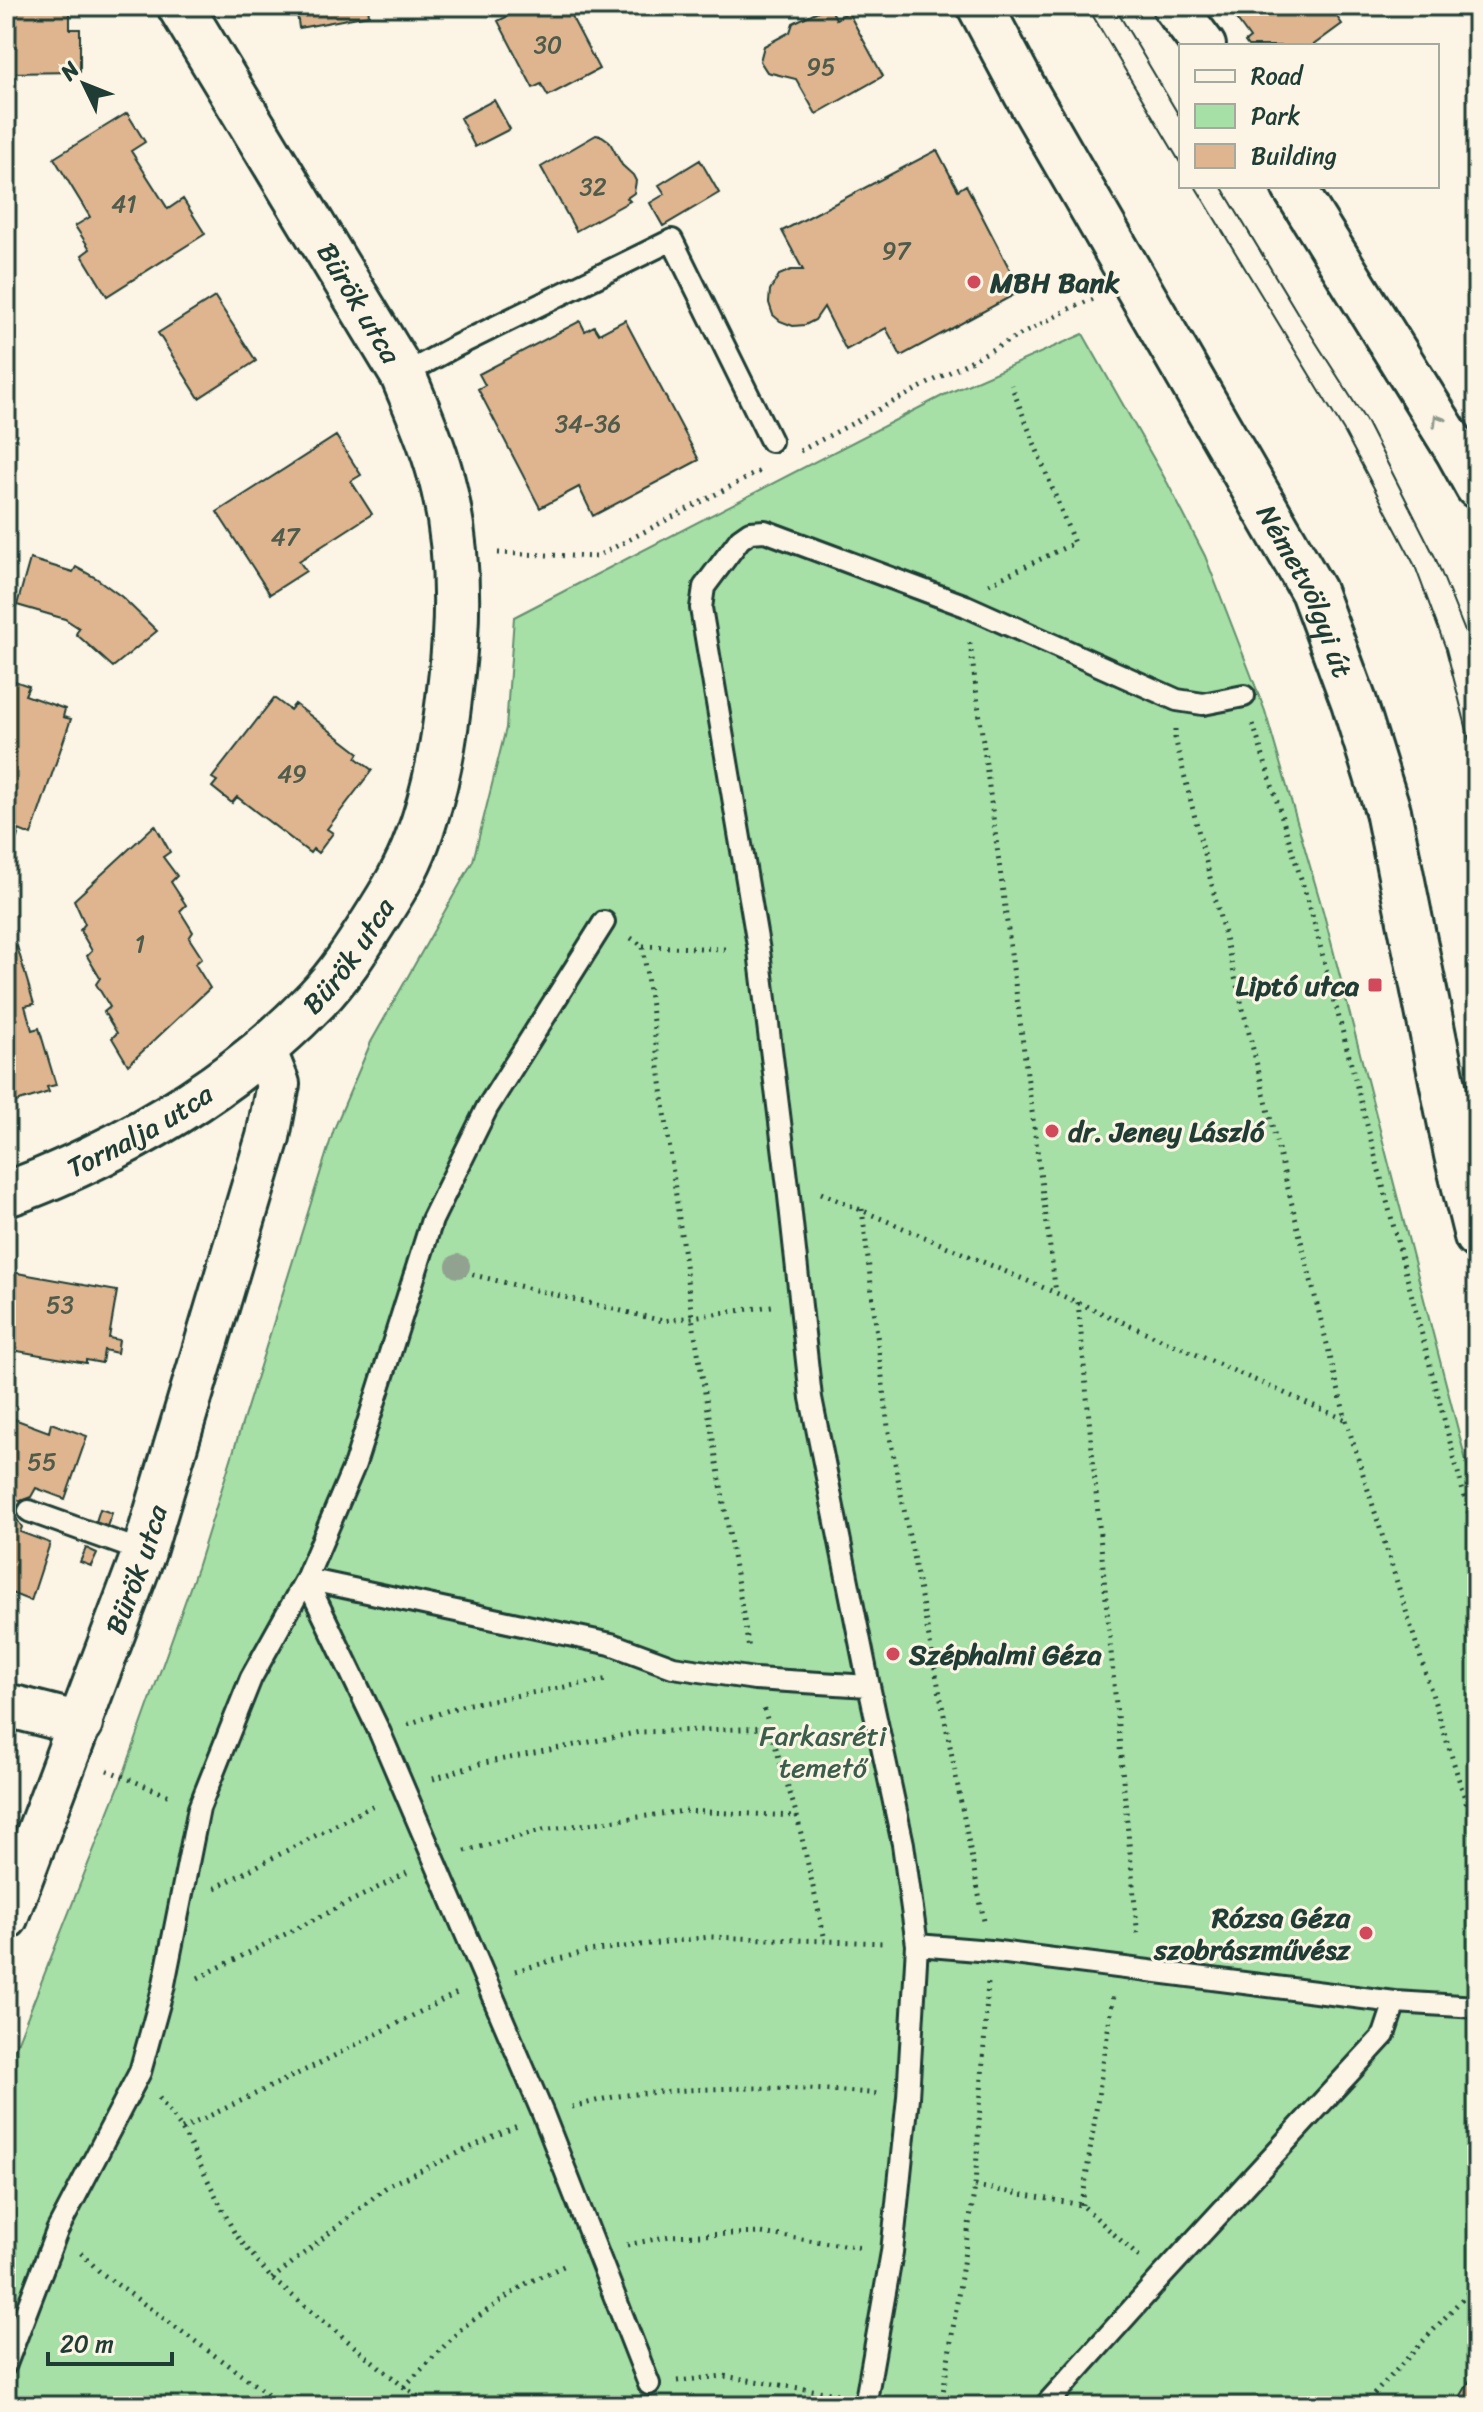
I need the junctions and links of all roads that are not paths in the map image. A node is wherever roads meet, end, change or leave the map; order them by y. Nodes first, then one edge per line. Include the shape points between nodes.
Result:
1 (180, 6) edge
2 (980, 6) edge
3 (1174, 6) edge
4 (1202, 44) edge
5 (1294, 188) edge
6 (403, 375) junction
7 (771, 441) dead end
8 (1477, 487) edge
9 (1244, 696) road end
10 (604, 922) road end
11 (264, 1049) junction
12 (1467, 1152) edge
13 (6, 1194) edge
14 (1477, 1236) edge
15 (29, 1511) dead end
16 (144, 1552) junction
17 (306, 1579) junction
18 (869, 1686) junction
19 (6, 1705) edge
20 (75, 1740) junction
21 (6, 1918) edge
22 (917, 1945) junction
23 (1395, 2002) junction
24 (1477, 2007) edge
25 (6, 2364) edge
26 (649, 2384) road end
27 (866, 2403) edge
28 (1045, 2406) edge

1 - 6 street, Bürök utca
2 - 12 street, Németvölgyi út via 1313,591 1388,811
3 - 4 street
8 -> 5 street
6 - 7 lane via 672,240
6 - 11 street, Bürök utca via 444,487 456,552 454,660 436,783 417,843 379,913 318,998
9 - 18 lane via 1203,704 1177,700 966,606 765,531 740,539 704,587 701,608 759,951 811,1398
10 - 17 lane via 487,1108 432,1220 355,1464
11 - 13 street, Tornalja utca via 147,1131
11 - 16 street, Bürök utca via 278,1084 268,1137
12 - 14 street, Németvölgyi út
15 - 16 lane
16 - 20 street, Bürök utca
17 - 18 lane via 611,1644 673,1667 755,1679
17 - 25 lane via 251,1678 199,1808 163,1989 140,2072 57,2231
17 - 26 lane via 380,1733 543,2114
18 - 22 lane via 903,1844
19 - 20 street
20 - 21 street, Bürök utca
22 - 23 lane
22 - 27 lane via 893,2237
23 - 24 lane
23 - 28 lane via 1384,2035

